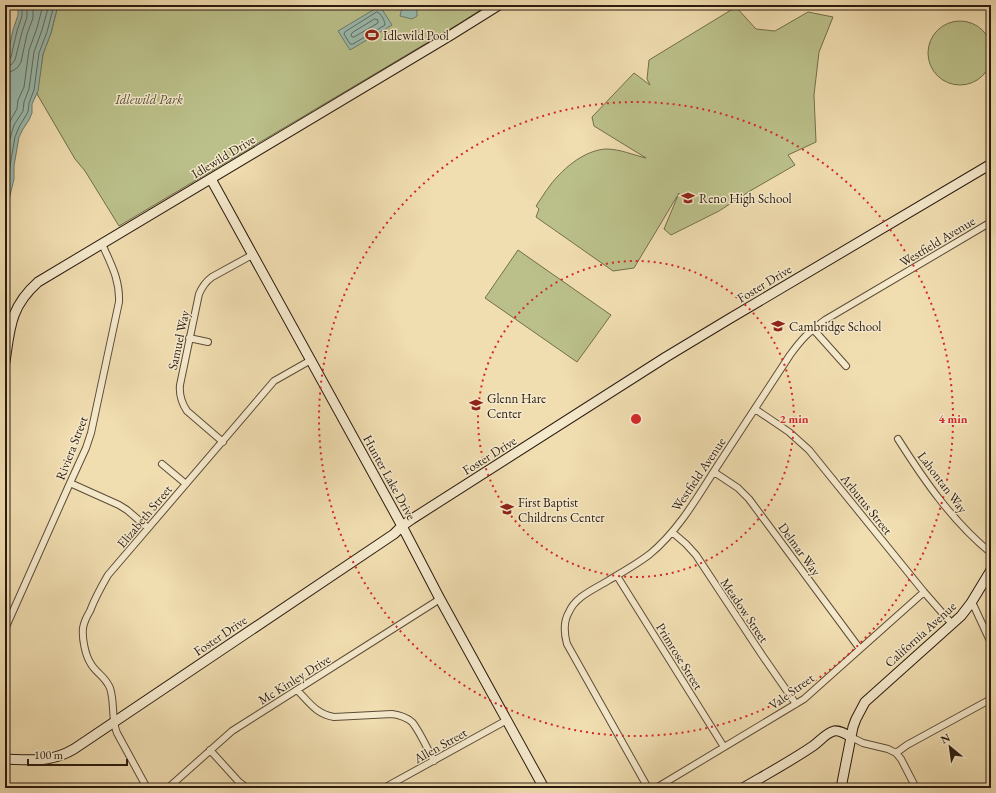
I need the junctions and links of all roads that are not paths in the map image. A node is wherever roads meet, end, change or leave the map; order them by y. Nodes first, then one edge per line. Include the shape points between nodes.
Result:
1 (499, 5) edge
2 (991, 164) edge
3 (211, 179) junction
4 (991, 222) edge
5 (102, 244) junction
6 (252, 255) junction
7 (813, 329) junction
8 (189, 338) junction
9 (208, 342) dead end
10 (311, 360) junction
11 (5, 362) edge
12 (846, 366) dead end
13 (755, 409) junction
14 (898, 439) dead end
15 (222, 442) junction
16 (162, 464) dead end
17 (714, 472) junction
18 (70, 483) junction
19 (186, 484) junction
20 (402, 526) junction
21 (148, 528) junction
22 (672, 532) junction
23 (991, 553) edge
24 (991, 570) edge
25 (617, 576) junction
26 (924, 592) junction
27 (440, 599) junction
28 (972, 602) junction
29 (952, 624) junction
30 (5, 629) edge
31 (991, 643) edge
32 (860, 649) junction
33 (297, 690) junction
34 (991, 699) edge
35 (796, 704) junction
36 (507, 720) junction
37 (114, 722) junction
38 (851, 737) junction
39 (724, 747) junction
40 (210, 750) junction
41 (896, 753) junction
42 (5, 759) edge
43 (434, 760) junction
44 (147, 788) edge
45 (168, 788) edge
46 (247, 788) edge
47 (384, 788) edge
48 (544, 788) edge
49 (648, 788) edge
50 (656, 788) edge
51 (743, 788) edge
52 (841, 788) edge
53 (916, 788) edge

1 - 3 street, Idlewild Drive
2 - 20 street, Foster Drive via 666,357
3 - 5 street, Idlewild Drive
3 - 6 street, Hunter Lake Drive
4 - 7 street, Westfield Avenue
5 - 11 street, Idlewild Drive via 38,282 24,296 10,324
5 - 18 street, Riviera Street via 116,275 119,302 91,433
6 - 8 street, Samuel Way via 212,277 202,287
6 - 10 street, Hunter Lake Drive
7 - 12 street
7 - 13 street, Westfield Avenue via 796,346
8 - 9 street
8 - 15 street, Samuel Way via 180,385 180,399 187,411
10 - 15 street, Elizabeth Street via 274,382
10 - 20 street, Hunter Lake Drive
13 - 17 street, Westfield Avenue
13 - 26 street, Arbutus Street via 789,432 809,450
14 - 23 street, Lahontan Way via 940,502
15 - 19 street, Elizabeth Street
16 - 19 street
17 - 22 street, Westfield Avenue
17 - 32 street, Delmar Way via 738,488 755,506
18 - 21 street via 119,505
18 - 30 street, Riviera Street
19 - 21 street, Elizabeth Street
20 - 27 street, Hunter Lake Drive
20 - 37 street, Foster Drive via 394,534
21 - 37 street, Elizabeth Street via 108,575 84,623 87,656 110,689
22 - 25 street, Westfield Avenue via 650,554
22 - 35 street, Meadow Street via 696,555
24 - 28 street, California Avenue
25 - 39 street, Primrose Street
25 - 49 street, Westfield Avenue via 585,594 573,605 568,612 565,636 572,654
26 - 29 street, Arbutus Street
26 - 32 street, Vale Street
27 - 33 street, Mc Kinley Drive
27 - 36 street, Hunter Lake Drive
28 - 29 street, California Avenue
28 - 31 street
29 - 38 street, California Avenue via 865,702 858,712
32 - 35 street, Vale Street
33 - 40 street, Mc Kinley Drive via 232,731
33 - 43 street via 314,709 327,716 392,714 406,718 412,722
34 - 41 street
35 - 39 street, Vale Street
36 - 43 street, Allen Street
36 - 48 street, Hunter Lake Drive
37 - 42 street, Foster Drive via 58,757 36,761
37 - 44 street, Elizabeth Street via 117,733
38 - 41 street
38 - 51 street via 835,731 829,733 804,752
38 - 52 street, California Avenue
39 - 50 street, Vale Street
40 - 45 street, Mc Kinley Drive
40 - 46 street
41 - 53 street
43 - 47 street, Allen Street

